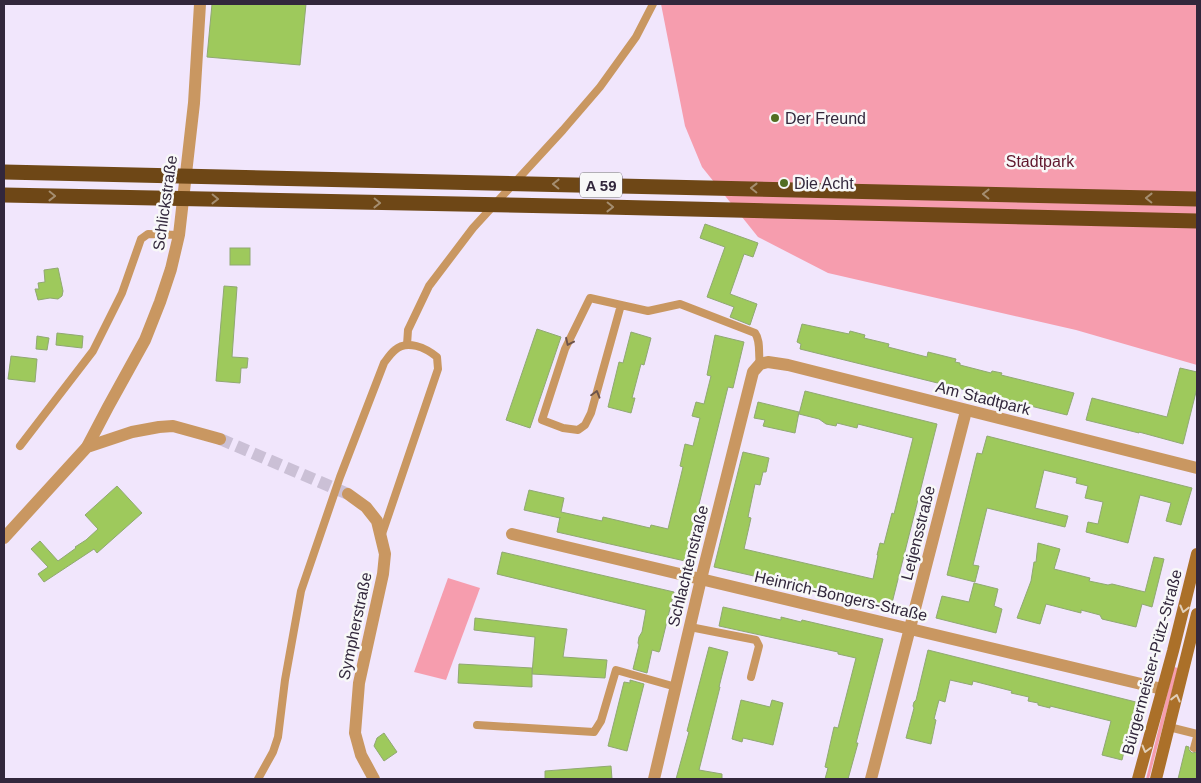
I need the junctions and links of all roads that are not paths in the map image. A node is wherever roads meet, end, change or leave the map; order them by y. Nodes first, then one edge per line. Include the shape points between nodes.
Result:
1 (200, 4) edge
2 (653, 4) edge
3 (4, 172) edge
4 (4, 195) edge
5 (1197, 199) edge
6 (1197, 221) edge
7 (179, 234) junction
8 (621, 305) junction
9 (407, 345) junction
10 (760, 364) junction
11 (966, 411) junction
12 (220, 439) tunnel mouth
13 (20, 446) dead end
14 (87, 447) junction
15 (1197, 468) edge
16 (348, 494) tunnel mouth
17 (512, 534) dead end
18 (381, 536) junction
19 (4, 538) edge
20 (1197, 554) edge
21 (701, 579) junction
22 (1197, 614) edge
23 (690, 627) junction
24 (910, 629) junction
25 (751, 677) dead end
26 (676, 687) junction
27 (1162, 689) junction
28 (476, 725) dead end
29 (1169, 727) junction
30 (1197, 735) edge
31 (1194, 748) dead end
32 (372, 777) edge
33 (258, 779) edge
34 (654, 779) edge
35 (871, 779) edge
36 (1138, 779) edge
37 (1156, 779) edge

1 - 7 street, Schlickstraße via 194,103
2 - 9 lane via 636,37 600,87 473,228 429,286 408,330
5 -> 3 highway, A 59, bridge
4 -> 6 highway, A 59, bridge
7 - 13 lane via 148,234 141,239 122,293 94,351
7 - 14 street, Schlickstraße via 171,268 145,340
8 -> 8 lane via 590,298 565,350 542,420 578,430 585,424
8 - 10 lane via 648,311 680,304 749,330 758,338
9 - 18 lane via 431,352 437,357 438,369
9 - 33 lane via 395,349 384,363 321,531 301,591 278,737
10 - 11 street, Am Stadtpark via 788,365
10 - 21 street, Schlachtenstraße via 753,372
11 - 15 street, Am Stadtpark
11 - 24 street, Letjensstraße
12 - 14 street via 173,426 132,432
14 - 19 street
16 - 18 street, Sympherstraße via 377,521
17 - 21 street, Heinrich-Bongers-Straße
18 - 32 street, Sympherstraße via 385,554 383,574 359,683 355,733
20 -> 27 main road, Bürgermeister-Pütz-Straße
21 - 23 street, Schlachtenstraße
21 - 24 street, Heinrich-Bongers-Straße
29 -> 22 main road, Bürgermeister-Pütz-Straße
23 - 25 lane via 756,640 758,646
23 - 26 street, Schlachtenstraße
24 - 27 street, Heinrich-Bongers-Straße
24 - 35 street, Letjensstraße
26 - 28 lane via 616,670 601,721 594,732
26 - 34 street, Schlachtenstraße
27 -> 36 main road, Bürgermeister-Pütz-Straße
29 - 30 lane
29 - 37 main road, Bürgermeister-Pütz-Straße
30 - 31 lane

